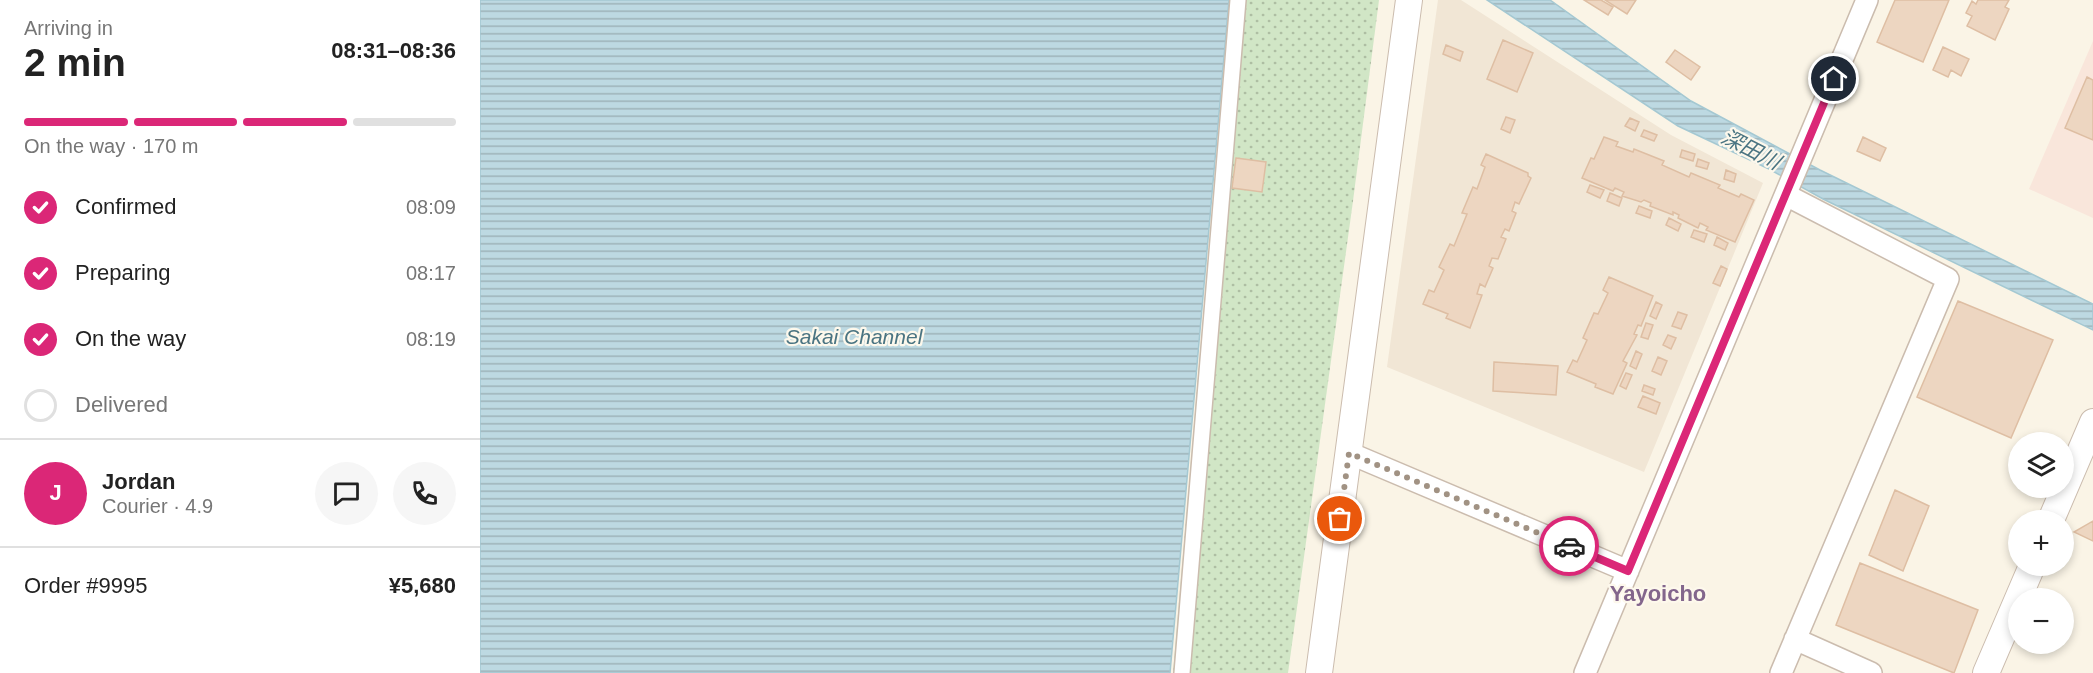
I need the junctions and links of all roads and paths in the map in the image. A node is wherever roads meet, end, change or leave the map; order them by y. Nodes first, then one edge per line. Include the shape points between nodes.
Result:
1 (1238, 0) edge
2 (1409, 0) edge
3 (1867, 0) edge
4 (1788, 189) junction
5 (2093, 422) edge
6 (1349, 453) junction
7 (2055, 510) edge
8 (1628, 571) junction
9 (2028, 576) edge
10 (1795, 639) junction
11 (1182, 673) edge
12 (1319, 673) edge
13 (1585, 673) edge
14 (1781, 673) edge
15 (1871, 673) edge
16 (1986, 673) edge

1 - 11 street
2 - 6 street
3 - 4 street
4 - 8 street
4 - 10 street via 1948,279
5 - 7 street
6 - 8 street
6 - 12 street
8 - 13 street
9 - 16 street
10 - 14 street
10 - 15 street

